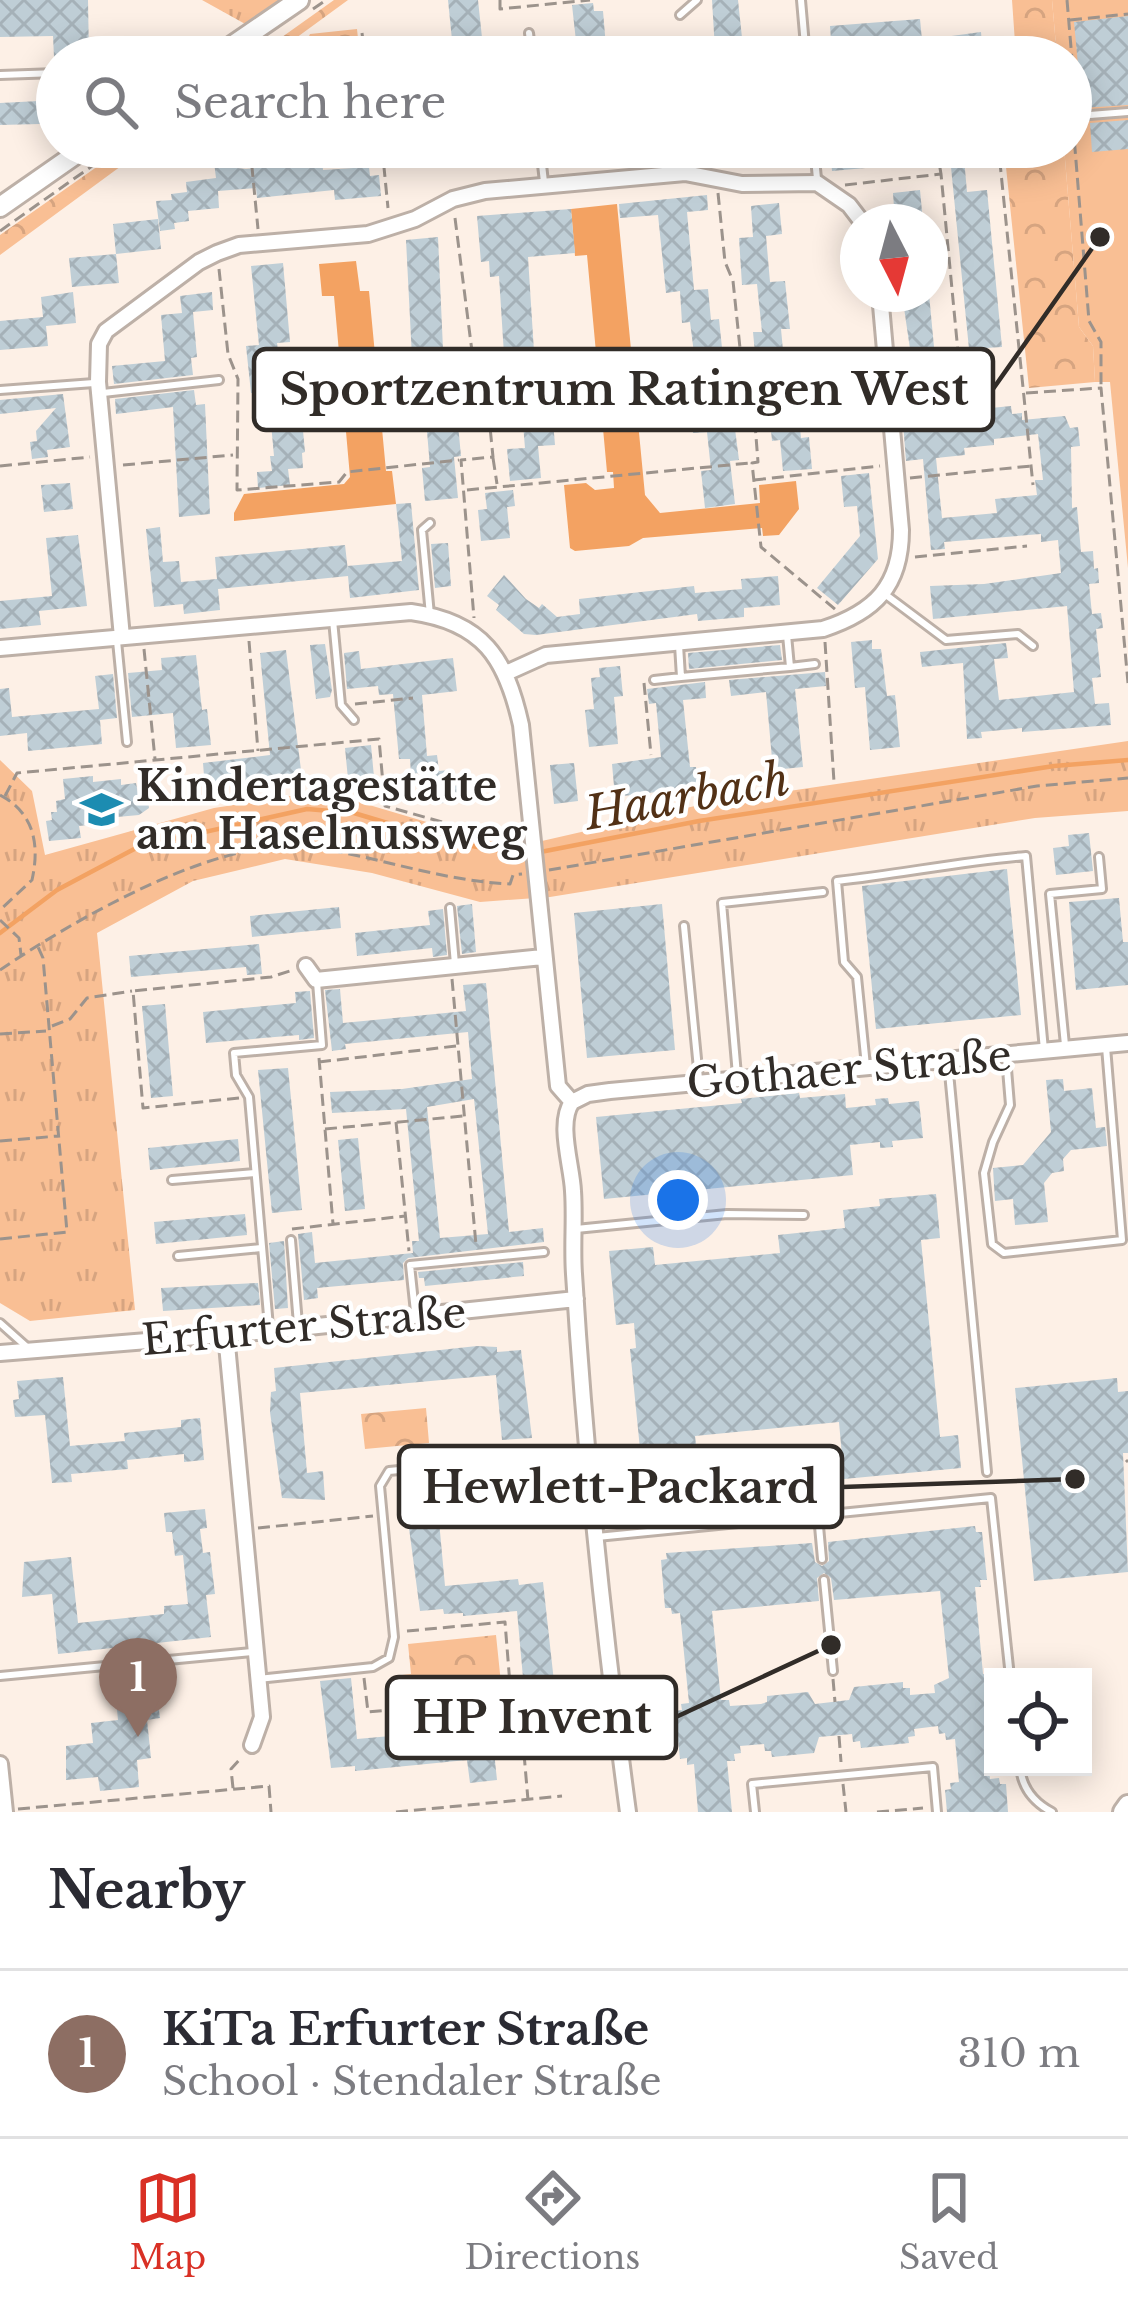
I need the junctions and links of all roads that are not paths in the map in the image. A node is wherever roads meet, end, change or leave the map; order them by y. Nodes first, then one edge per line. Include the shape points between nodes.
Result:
1 (299, 0) edge
2 (697, 0) edge
3 (800, 0) edge
4 (680, 15) dead end
5 (529, 33) road end
6 (247, 36) edge
7 (529, 36) edge
8 (804, 36) edge
9 (36, 73) edge
10 (0, 74) edge
11 (1128, 112) edge
12 (1092, 115) edge
13 (56, 168) edge
14 (542, 168) edge
15 (818, 168) edge
16 (821, 185) junction
17 (544, 186) junction
18 (842, 204) edge
19 (0, 207) edge
20 (882, 312) edge
21 (948, 370) road end
22 (887, 375) junction
23 (219, 380) dead end
24 (98, 388) junction
25 (763, 388) dead end
26 (0, 390) edge
27 (430, 523) dead end
28 (883, 593) junction
29 (430, 615) junction
30 (333, 620) junction
31 (786, 632) junction
32 (119, 637) junction
33 (678, 642) junction
34 (1033, 646) dead end
35 (0, 647) edge
36 (815, 664) dead end
37 (790, 667) junction
38 (506, 673) junction
39 (681, 677) junction
40 (655, 680) dead end
41 (354, 720) dead end
42 (127, 742) dead end
43 (1099, 857) dead end
44 (824, 892) dead end
45 (450, 908) dead end
46 (684, 926) dead end
47 (543, 957) junction
48 (453, 965) junction
49 (306, 966) road end
50 (316, 980) junction
51 (1128, 1043) edge
52 (1106, 1045) junction
53 (1065, 1048) junction
54 (1044, 1050) junction
55 (1005, 1054) junction
56 (948, 1059) junction
57 (866, 1066) junction
58 (738, 1079) junction
59 (699, 1083) junction
60 (572, 1102) junction
61 (255, 1173) junction
62 (172, 1180) dead end
63 (1124, 1197) edge
64 (804, 1215) dead end
65 (573, 1229) junction
66 (291, 1240) dead end
67 (261, 1248) junction
68 (544, 1252) dead end
69 (178, 1256) dead end
70 (576, 1299) junction
71 (415, 1316) junction
72 (0, 1324) edge
73 (298, 1328) junction
74 (270, 1331) junction
75 (226, 1334) junction
76 (31, 1351) junction
77 (0, 1353) edge
78 (590, 1451) junction
79 (987, 1472) dead end
80 (830, 1474) dead end
81 (595, 1496) junction
82 (818, 1515) junction
83 (597, 1537) junction
84 (986, 1550) dead end
85 (996, 1550) junction
86 (822, 1559) dead end
87 (824, 1580) dead end
88 (255, 1651) junction
89 (1009, 1668) edge
90 (832, 1671) road end
91 (0, 1676) edge
92 (259, 1678) junction
93 (252, 1745) road end
94 (0, 1764) edge
95 (1021, 1776) edge
96 (937, 1809) edge
97 (4, 1811) edge
98 (628, 1812) edge
99 (755, 1812) edge
100 (1052, 1812) edge

1 - 6 main road
2 - 4 lane
3 - 8 lane
5 - 7 lane
9 - 10 lane
11 - 12 lane
13 - 19 main road
14 - 17 lane
15 - 16 lane
16 - 17 street via 685,173
16 - 18 street
17 - 24 street via 453,199 368,234 218,253 106,331
20 - 22 street
21 - 22 lane
22 - 25 lane
22 - 28 street via 901,558
23 - 24 lane
24 - 26 lane
24 - 32 street
27 - 29 lane via 422,530
28 - 31 street via 848,620
28 - 34 lane via 946,640 1018,634
29 - 30 street
29 - 38 street via 476,635
30 - 32 street
30 - 41 lane via 341,705
31 - 33 street
31 - 37 lane
32 - 35 street
32 - 42 lane
33 - 38 street via 546,655
33 - 39 lane
36 - 37 lane
37 - 39 lane
38 - 47 street via 520,725
39 - 40 lane
43 - 53 lane via 1102,889 1050,894
44 - 58 lane via 722,903
45 - 48 lane
46 - 59 lane
47 - 48 street
47 - 60 street via 558,1086
48 - 50 street
49 - 50 street
50 - 61 lane via 322,1045 234,1053 249,1097
51 - 52 street, Gothaer Straße
52 - 53 street, Gothaer Straße
52 - 63 lane
53 - 54 street, Gothaer Straße
54 - 55 street, Gothaer Straße
54 - 57 lane via 1026,856 958,861 837,880
55 - 56 street, Gothaer Straße
55 - 63 lane via 1010,1105 985,1173 996,1251 1122,1240
56 - 57 street, Gothaer Straße
56 - 79 lane
57 - 58 street, Gothaer Straße
58 - 59 street, Gothaer Straße
59 - 60 street, Gothaer Straße
60 - 65 street via 566,1124
61 - 62 lane
61 - 67 lane
64 - 65 lane
65 - 70 street
66 - 73 lane
67 - 69 lane
67 - 74 lane
68 - 71 lane via 410,1265
70 - 71 street, Erfurter Straße
70 - 78 street
71 - 73 street, Erfurter Straße
72 - 76 lane
73 - 74 street, Erfurter Straße
74 - 75 street, Erfurter Straße
75 - 76 street, Erfurter Straße
75 - 88 street
76 - 77 street, Erfurter Straße
78 - 81 street
78 - 92 lane via 397,1467 381,1479 389,1658
80 - 81 lane
81 - 83 street
82 - 83 lane
82 - 85 lane via 991,1498
82 - 86 lane
83 - 98 street
84 - 85 lane
85 - 89 lane
87 - 90 lane
88 - 91 lane
88 - 92 street
92 - 93 street via 262,1718
94 - 97 street
95 - 100 lane via 1037,1804
96 - 99 lane via 933,1767 752,1784

